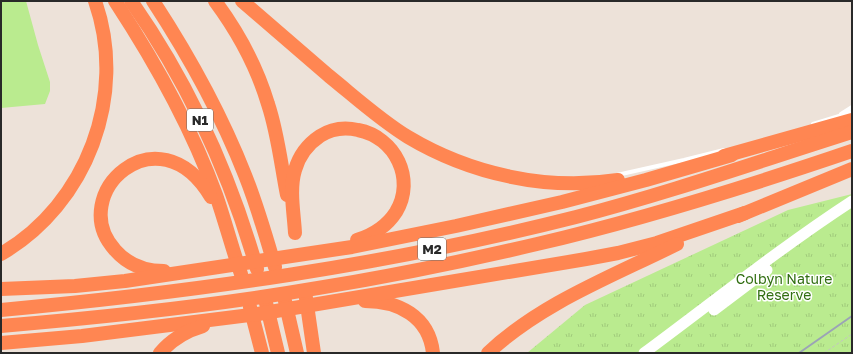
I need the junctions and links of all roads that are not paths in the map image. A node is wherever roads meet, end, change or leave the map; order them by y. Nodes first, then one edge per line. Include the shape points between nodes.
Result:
1 (95, 1) edge
2 (115, 1) edge
3 (131, 1) edge
4 (153, 1) edge
5 (215, 1) edge
6 (242, 1) edge
7 (852, 107) edge
8 (852, 112) edge
9 (836, 117) junction
10 (852, 120) edge
11 (808, 125) dead end
12 (852, 132) edge
13 (731, 151) junction
14 (852, 151) edge
15 (852, 169) edge
16 (614, 175) dead end
17 (608, 176) dead end
18 (545, 182) junction
19 (852, 201) edge
20 (852, 209) edge
21 (745, 213) junction
22 (296, 235) junction
23 (231, 242) junction
24 (1, 254) edge
25 (291, 256) junction
26 (239, 264) junction
27 (1, 289) edge
28 (309, 306) junction
29 (1, 310) edge
30 (258, 314) junction
31 (1, 326) edge
32 (312, 332) junction
33 (1, 343) edge
34 (259, 346) edge
35 (160, 353) edge
36 (278, 353) edge
37 (297, 353) edge
38 (314, 353) edge
39 (318, 353) edge
40 (433, 353) edge
41 (488, 353) edge
42 (644, 353) edge
43 (657, 353) edge

1 - 24 highway via 105,40 107,69 102,112 95,138 79,175 63,199 39,225
2 - 23 highway via 152,60 193,138 216,195
3 - 36 highway, N1 via 186,92 236,204
4 - 37 highway, N1 via 191,61 246,175 268,244
5 - 22 highway via 246,50 269,105
6 - 18 highway via 366,107 407,136 451,159 480,170
7 - 9 lane
8 - 9 lane
9 - 11 lane
10 - 13 highway
12 - 29 highway, M2 via 650,196 576,216 378,260 216,286
13 - 16 lane
13 - 18 highway via 612,181
13 - 25 highway via 646,180 499,217 359,246
14 - 31 highway, M2 via 658,213 537,244 398,274 232,302
15 - 21 highway
17 - 18 lane
19 - 42 main road
20 - 43 main road via 801,244
21 - 28 highway via 670,240 618,253
21 - 41 highway via 578,292 525,324
22 - 25 highway via 293,178 300,156 311,143 329,132 348,128 370,133 391,148 401,166 404,178 399,206 387,223 374,233 352,242
22 - 32 highway
23 - 26 highway via 214,202 204,186 189,170 174,162 148,159 133,164 112,180 104,197 102,219 106,237 118,253 136,266 167,271
23 - 34 highway
25 - 26 highway
26 - 27 highway via 105,284
28 - 30 highway
28 - 40 highway via 376,301 398,306 424,327 429,335
30 - 33 highway via 82,336
30 - 35 highway via 195,328 176,338
32 - 38 highway
32 - 39 highway

